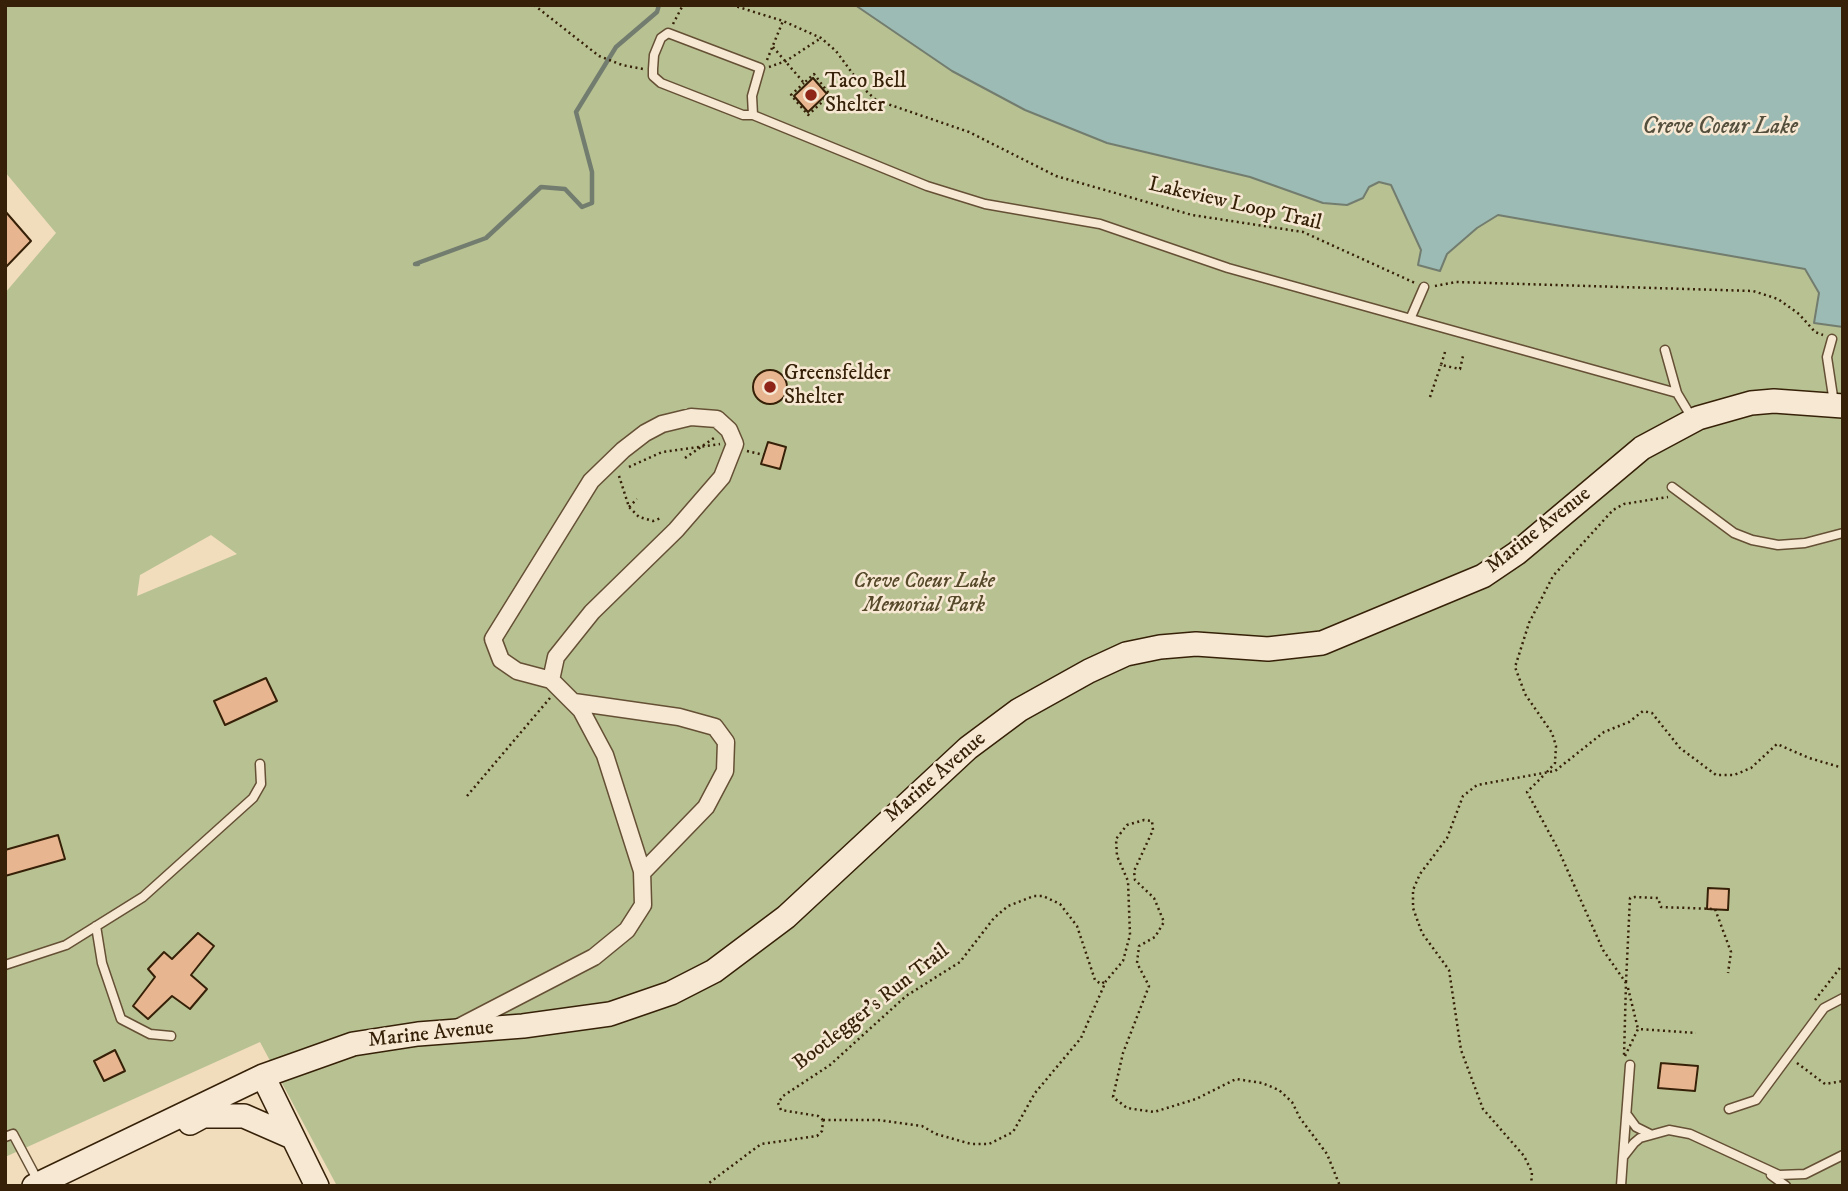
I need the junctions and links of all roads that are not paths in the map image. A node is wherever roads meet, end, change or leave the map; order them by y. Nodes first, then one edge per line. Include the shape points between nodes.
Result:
1 (753, 116) junction
2 (1424, 287) road end
3 (1411, 317) junction
4 (1832, 339) road end
5 (1665, 350) dead end
6 (1677, 393) junction
7 (1838, 406) edge
8 (1693, 420) junction
9 (1673, 489) road end
10 (1843, 533) edge
11 (555, 683) junction
12 (574, 702) junction
13 (260, 764) dead end
14 (643, 872) junction
15 (96, 926) junction
16 (5, 965) edge
17 (1843, 998) edge
18 (454, 1030) junction
19 (171, 1036) dead end
20 (1630, 1065) dead end
21 (263, 1076) junction
22 (1729, 1109) dead end
23 (1628, 1116) junction
24 (1650, 1134) junction
25 (5, 1137) edge
26 (292, 1137) junction
27 (120, 1145) junction
28 (1843, 1155) edge
29 (1623, 1157) junction
30 (1763, 1170) junction
31 (37, 1185) edge
32 (317, 1186) edge
33 (1621, 1186) edge
34 (1786, 1186) edge

1 - 1 lane via 752,96 760,68 668,33 661,38 653,69 661,83
1 - 3 lane via 970,200 1100,224 1227,268
2 - 3 lane
3 - 6 lane
4 - 7 lane via 1827,357
5 - 6 lane
6 - 8 lane
7 - 8 main road, Marine Avenue via 1751,403
8 - 18 main road, Marine Avenue via 1642,448 1517,554 1454,590 1322,643 1268,649 1196,644 1160,647 1126,654 1065,684 1019,710 968,748 755,942 714,971 671,993 610,1014
9 - 10 lane via 1734,533 1752,540 1805,543
11 - 11 street via 556,657 592,612 676,530 722,477 734,448 729,430 717,419 691,417 662,424 623,450 591,481 493,639 501,660 517,671
11 - 12 street
12 - 14 street via 605,755
12 - 14 street via 679,717 715,727 726,742 725,771 706,807
13 - 15 lane via 261,784 254,798 143,897
14 - 18 street via 643,905 627,930 594,957
15 - 16 lane via 66,945
15 - 19 lane via 107,985 121,1019 150,1034
17 - 22 lane via 1824,1008 1756,1100
18 - 21 main road, Marine Avenue via 353,1044
20 - 23 lane
21 - 26 main road
21 - 27 main road, Marine Avenue
23 - 24 lane
23 - 29 lane
24 - 29 lane
24 - 30 lane via 1669,1130 1690,1134
25 - 31 lane via 13,1134
26 - 27 main road via 244,1116 221,1115 203,1116 135,1149
26 - 32 main road
27 - 31 main road, Marine Avenue
28 - 30 lane via 1805,1174
29 - 33 lane
30 - 34 lane

